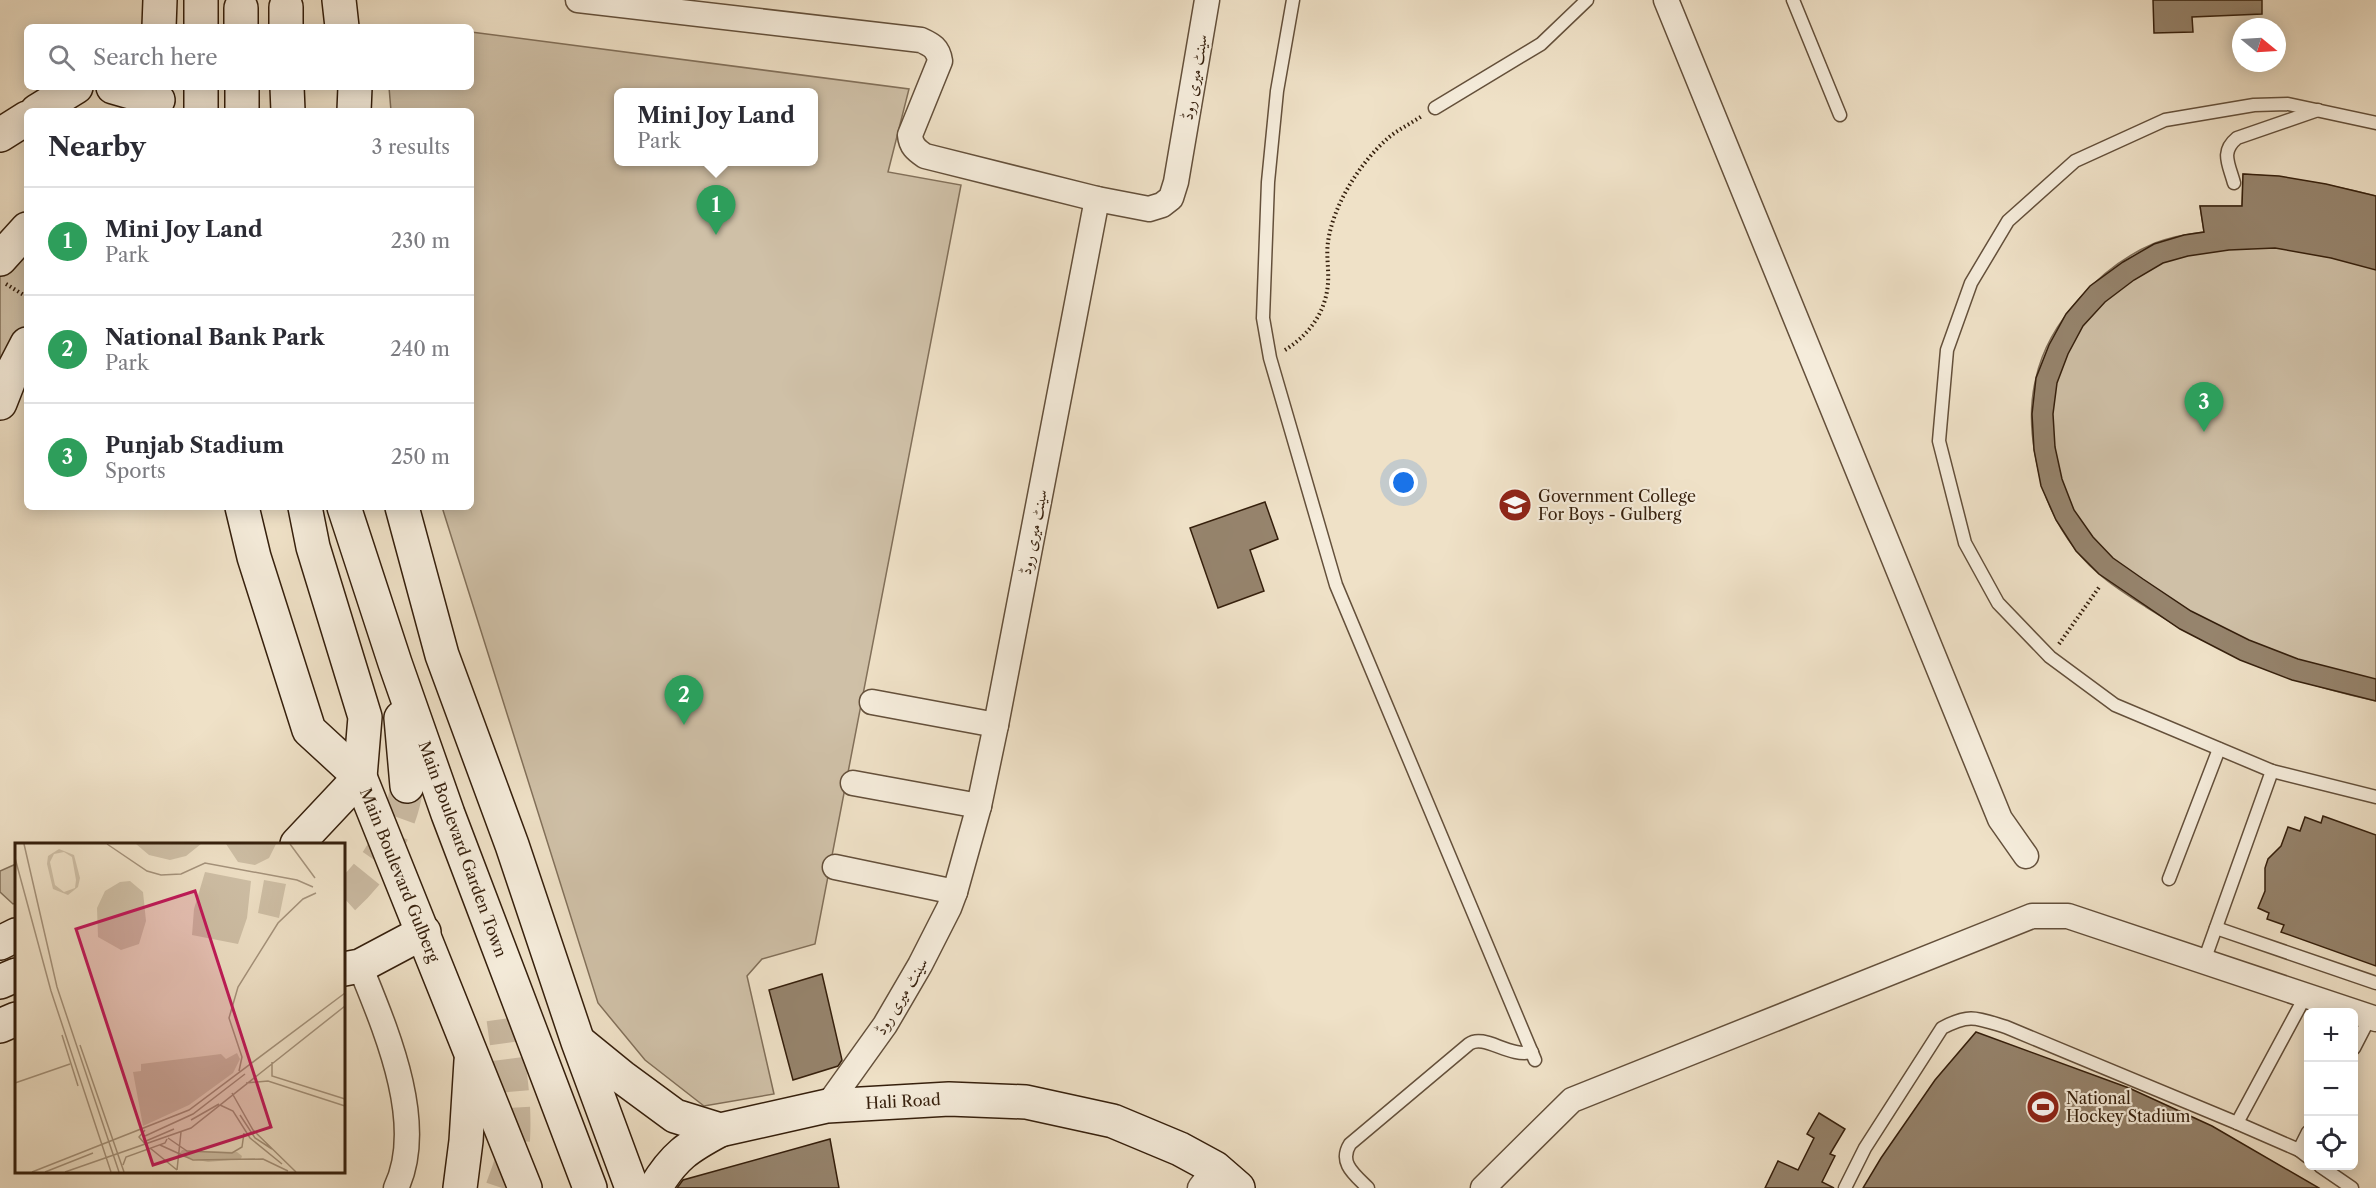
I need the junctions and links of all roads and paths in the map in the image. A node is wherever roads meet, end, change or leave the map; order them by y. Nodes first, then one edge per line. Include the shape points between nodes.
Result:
1 (201, 0) edge
2 (339, 0) edge
3 (361, 0) edge
4 (578, 0) edge
5 (1207, 0) edge
6 (1293, 0) edge
7 (1587, 0) edge
8 (1666, 0) edge
9 (1792, 0) edge
10 (201, 24) edge
11 (342, 24) edge
12 (360, 24) edge
13 (71, 90) edge
14 (124, 90) edge
15 (201, 90) edge
16 (242, 90) edge
17 (287, 90) edge
18 (159, 99) edge
19 (43, 108) edge
20 (201, 108) edge
21 (243, 108) edge
22 (288, 108) edge
23 (1435, 108) joint
24 (2320, 109) junction
25 (1840, 115) dead end
26 (24, 120) edge
27 (2376, 123) edge
28 (0, 135) edge
29 (2234, 183) dead end
30 (1097, 199) junction
31 (10, 253) edge
32 (24, 289) edge
33 (24, 351) edge
34 (1270, 358) junction
35 (0, 403) edge
36 (243, 510) edge
37 (306, 510) edge
38 (345, 510) edge
39 (403, 510) edge
40 (2100, 586) dead end
41 (2050, 657) junction
42 (394, 663) junction
43 (872, 702) dead end
44 (996, 725) junction
45 (2219, 748) junction
46 (2272, 771) junction
47 (360, 777) junction
48 (853, 783) dead end
49 (407, 786) tunnel mouth
50 (2376, 797) edge
51 (979, 806) junction
52 (448, 814) junction
53 (298, 843) edge
54 (2026, 856) dead end
55 (835, 867) dead end
56 (2169, 879) dead end
57 (955, 892) junction
58 (0, 923) edge
59 (15, 925) edge
60 (2216, 928) junction
61 (424, 932) junction
62 (15, 936) edge
63 (0, 943) edge
64 (2204, 961) junction
65 (352, 968) edge
66 (15, 975) edge
67 (0, 982) edge
68 (2376, 983) edge
69 (2306, 995) junction
70 (2373, 1018) edge
71 (15, 1019) edge
72 (503, 1019) tunnel mouth
73 (0, 1026) edge
74 (578, 1042) junction
75 (2358, 1042) edge
76 (471, 1053) junction
77 (827, 1106) junction
78 (2237, 1123) junction
79 (720, 1130) junction
80 (2304, 1154) edge
81 (2326, 1170) edge
82 (1218, 1181) edge
83 (396, 1188) edge
84 (460, 1188) edge
85 (525, 1188) edge
86 (590, 1188) edge
87 (632, 1188) edge
88 (655, 1188) edge
89 (1368, 1188) edge
90 (1483, 1188) edge
91 (1845, 1188) edge
92 (2352, 1188) edge

1 - 10 main road
2 - 11 main road
3 - 12 main road
4 - 30 street via 921,40 938,51 940,61 910,135 916,151
5 - 30 street, سینٹ میری روڈ via 1171,198 1149,209
6 - 34 lane via 1277,91 1268,182 1263,318
7 - 23 lane via 1541,44
8 - 54 street via 2000,819
9 - 25 lane
13 - 19 main road
14 - 18 main road
15 - 20 main road
16 - 21 main road
17 - 22 main road
23 - 34 path via 1388,138 1367,159 1343,194 1328,241 1328,286 1322,311 1305,335
24 - 27 lane
24 - 29 lane via 2229,144 2226,156
24 - 41 lane via 2288,104 2254,105 2165,120 2075,161 2008,221 1971,283 1947,350 1939,441 1965,543 1998,603
26 - 28 main road
30 - 44 street, سینٹ میری روڈ
31 - 32 path
33 - 35 main road
34 - 89 lane via 1336,585 1533,1056 1474,1040 1350,1144 1346,1164
36 - 47 main road, Main Boulevard Gulberg via 309,730
37 - 47 main road via 313,547 365,717
38 - 42 main road, Main Boulevard Garden Town
39 - 74 main road via 442,655 512,845
40 - 41 path
41 - 45 lane via 2115,705
42 - 49 main road
42 - 52 main road, Main Boulevard Garden Town
43 - 44 street
44 - 51 street, سینٹ میری روڈ
45 - 46 lane
45 - 56 lane
46 - 50 lane
46 - 60 lane
47 - 53 main road
47 - 61 main road, Main Boulevard Gulberg
48 - 51 street
51 - 57 street, سینٹ میری روڈ
52 - 72 main road via 489,954
52 - 86 main road, Main Boulevard Garden Town
55 - 57 street
57 - 77 street, سینٹ میری روڈ via 920,965 885,1025
58 - 59 main road
60 - 64 lane
60 - 68 lane
61 - 65 main road
61 - 76 main road, Main Boulevard Gulberg
62 - 63 main road
64 - 69 street
64 - 90 street via 2068,916 2032,916 1572,1100
65 - 83 street via 386,1032 402,1084 406,1142
66 - 67 main road
69 - 70 street
69 - 78 lane
70 - 75 lane
71 - 73 main road
74 - 79 main road, Hali Road via 675,1116
74 - 87 main road
76 - 84 main road
76 - 85 main road, Main Boulevard Gulberg
77 - 79 main road, Hali Road
77 - 82 main road, Hali Road via 949,1099 1026,1102 1113,1121 1180,1149
78 - 80 lane
78 - 91 lane via 2006,1027 1962,1017 1942,1028 1865,1148
79 - 88 main road via 687,1147
81 - 92 lane

